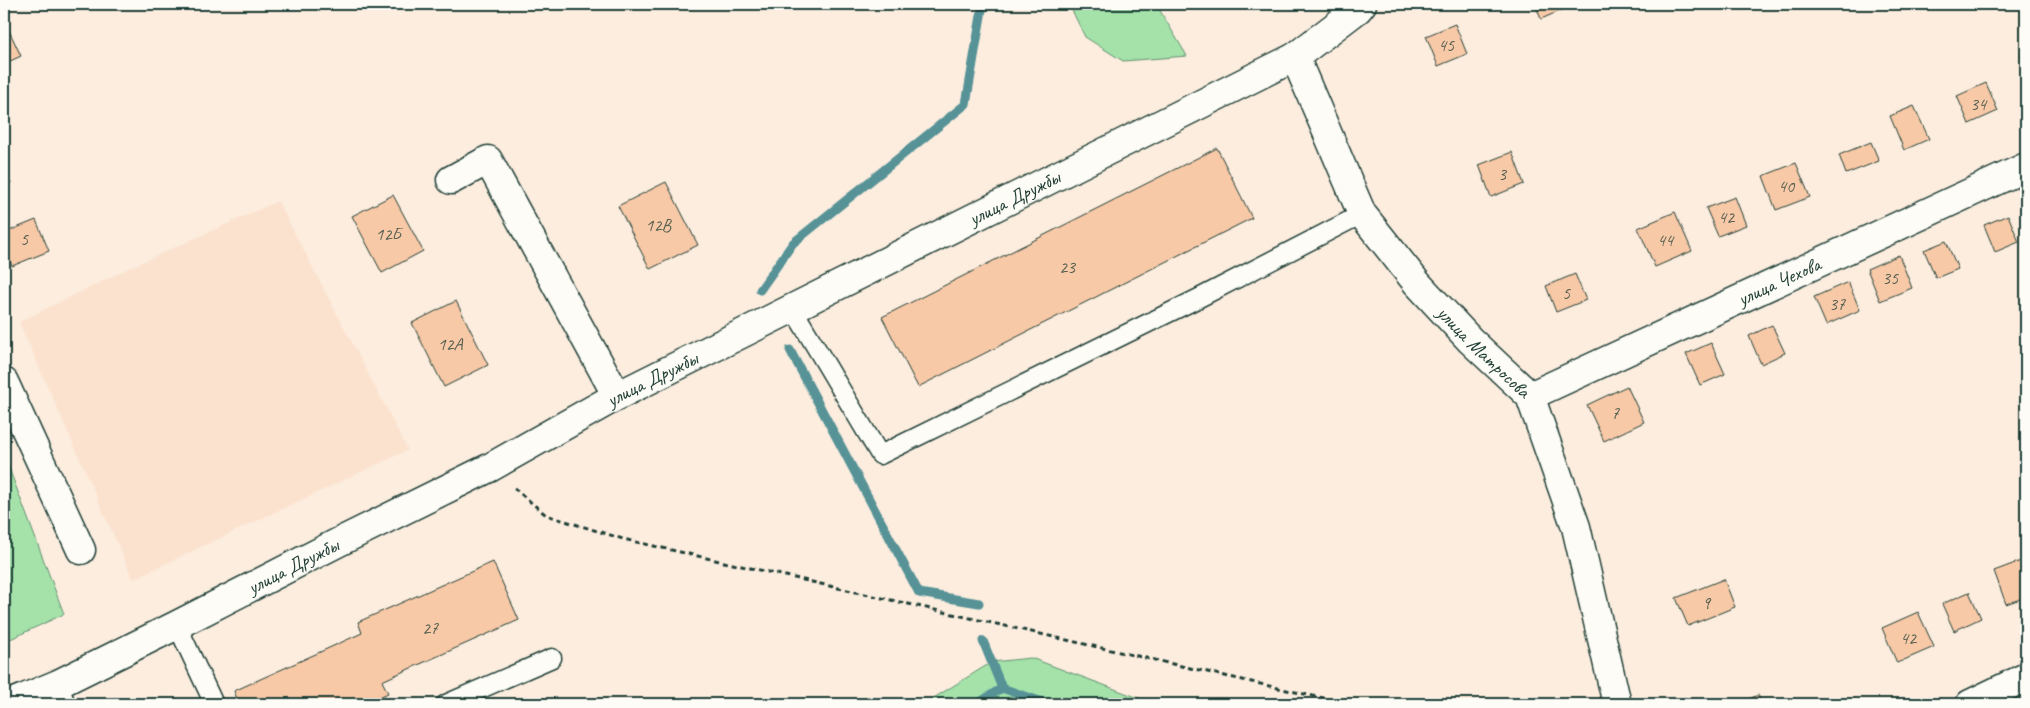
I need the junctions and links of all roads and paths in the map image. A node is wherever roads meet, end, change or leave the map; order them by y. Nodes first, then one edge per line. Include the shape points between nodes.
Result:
1 (1362, 4) edge
2 (1295, 57) junction
3 (2026, 167) edge
4 (450, 180) dead end
5 (1362, 214) junction
6 (793, 309) junction
7 (4, 382) edge
8 (617, 396) junction
9 (1530, 396) junction
10 (491, 467) junction
11 (81, 550) dead end
12 (177, 625) junction
13 (552, 658) dead end
14 (2026, 677) edge
15 (62, 694) edge
16 (10, 704) edge
17 (214, 704) edge
18 (446, 704) edge
19 (1354, 704) edge
20 (1616, 704) edge
21 (1970, 704) edge

1 - 2 street, улица Дружбы
2 - 5 street, улица Матросова
2 - 6 street, улица Дружбы
3 - 9 street, улица Чехова
4 - 8 street via 488,160
5 - 6 lane via 880,455
5 - 9 street, улица Матросова via 1416,283
6 - 8 street, улица Дружбы
7 - 11 street
8 - 10 street, улица Дружбы
9 - 20 street, улица Матросова via 1576,526
10 - 12 street, улица Дружбы
10 - 19 path via 546,515 623,539
12 - 15 street, улица Дружбы
12 - 17 lane
13 - 18 lane
14 - 21 street
15 - 16 street, улица Дружбы

